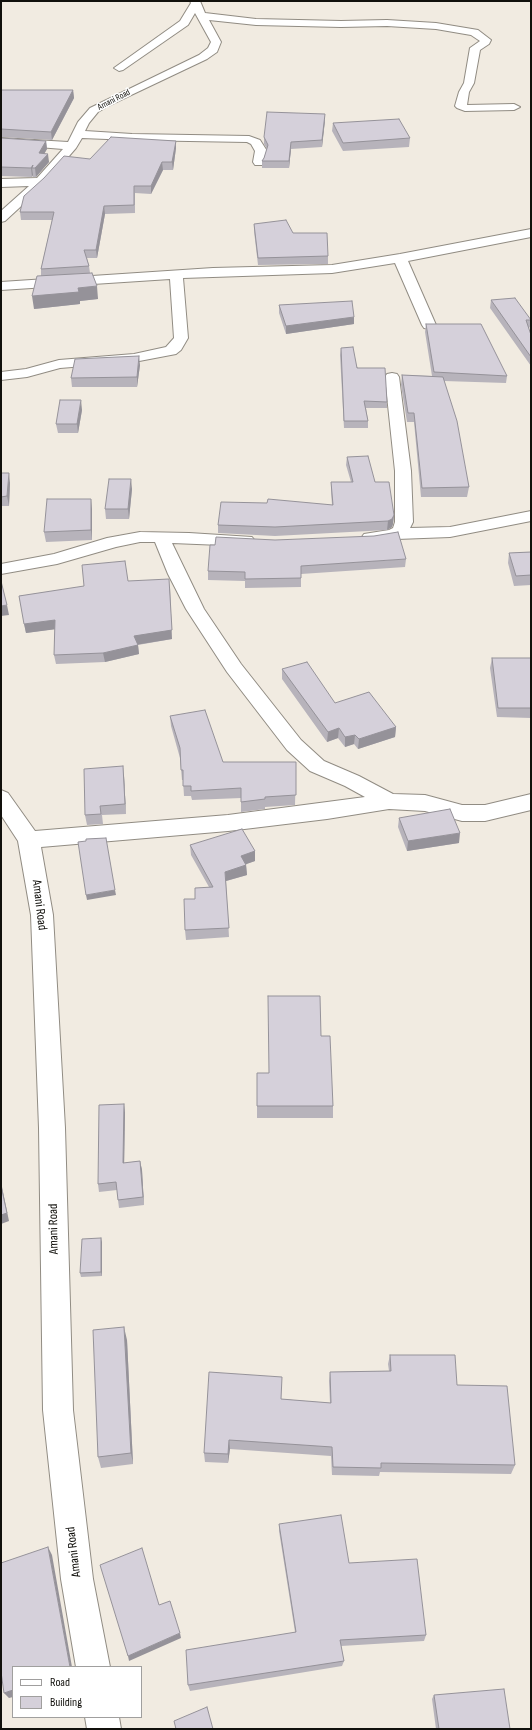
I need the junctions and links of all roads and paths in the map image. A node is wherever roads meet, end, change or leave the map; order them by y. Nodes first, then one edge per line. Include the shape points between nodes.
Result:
1 (196, 2) edge
2 (201, 16) junction
3 (119, 68) dead end
4 (514, 107) dead end
5 (78, 134) junction
6 (1, 141) edge
7 (72, 146) junction
8 (259, 162) dead end
9 (40, 182) junction
10 (1, 183) edge
11 (1, 218) edge
12 (531, 232) edge
13 (400, 258) junction
14 (176, 274) junction
15 (1, 286) edge
16 (428, 325) edge
17 (1, 376) edge
18 (392, 377) dead end
19 (531, 516) edge
20 (396, 534) junction
21 (161, 537) junction
22 (354, 539) edge
23 (262, 542) edge
24 (5, 566) edge
25 (1, 798) edge
26 (389, 801) junction
27 (531, 802) edge
28 (29, 840) junction
29 (93, 1666) edge
30 (102, 1718) edge
31 (104, 1729) edge

1 - 2 street, Amani Road
1 - 3 street via 184,24
2 - 4 street via 256,22 428,25 474,32 486,40 475,48 469,83 461,106
2 - 5 street, Amani Road via 216,42 213,50 204,57 94,110
5 - 7 street, Amani Road
5 - 8 street via 132,138 249,139 256,142 261,150
6 - 7 street
7 - 9 street, Amani Road
9 - 10 street
9 - 11 street, Amani Road
12 - 13 street
13 - 14 street via 320,270
13 - 16 street
14 - 15 street
14 - 17 street via 181,338 170,351 134,358 59,364
18 - 20 street via 403,471 404,522
19 - 20 street via 450,532
20 - 22 street via 383,538
21 - 23 street
21 - 24 street via 140,537 113,542 58,559
21 - 26 street via 195,609 234,668 294,745 317,766
25 - 28 street, Amani Road
26 - 27 street via 425,803 462,813 485,813
26 - 28 street via 228,823
28 - 29 street, Amani Road via 42,915 52,1128 58,1410 77,1579
30 - 31 street

